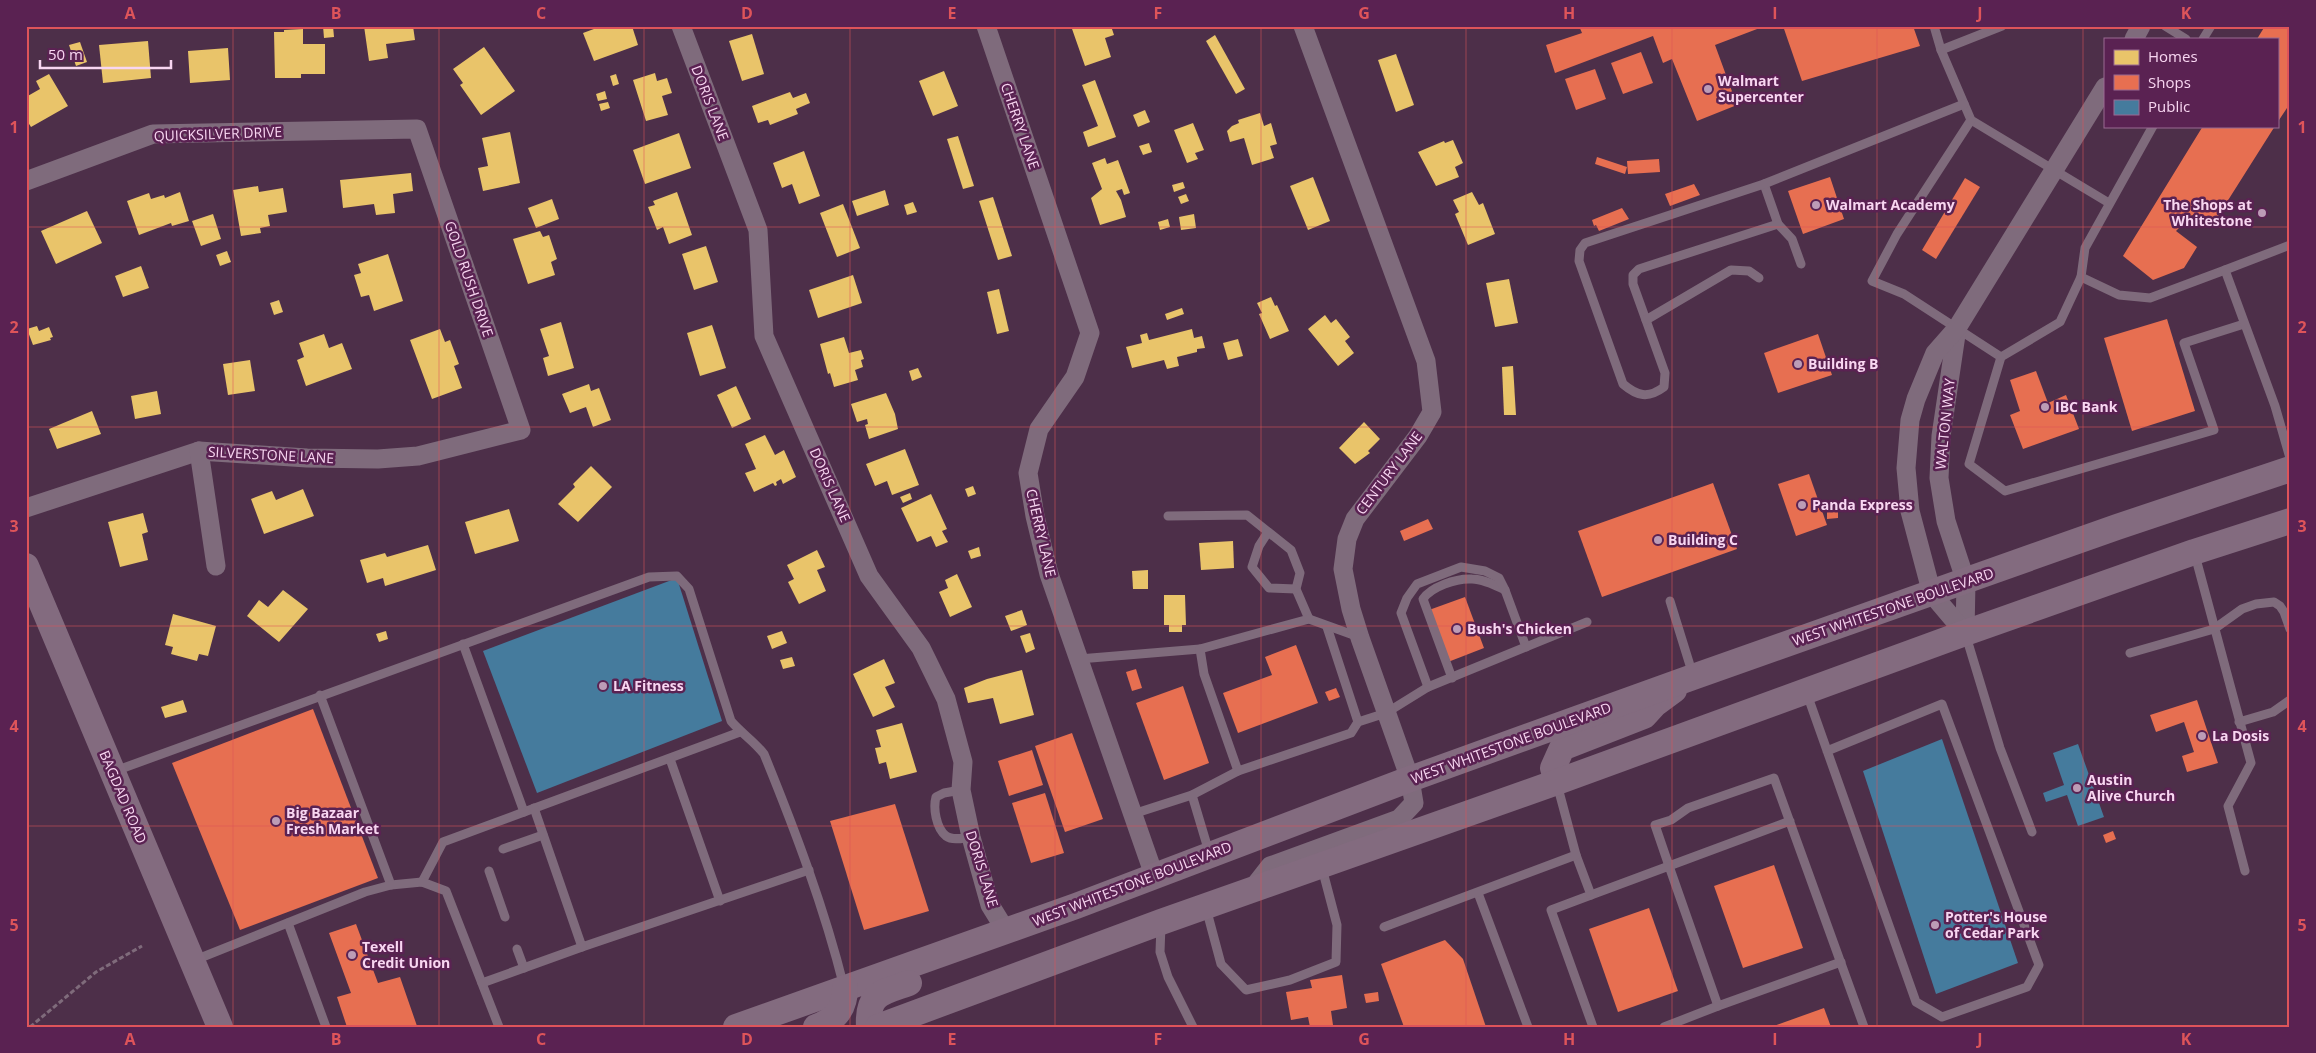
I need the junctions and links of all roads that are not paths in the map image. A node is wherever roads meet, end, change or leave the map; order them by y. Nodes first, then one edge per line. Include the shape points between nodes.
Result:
1 (681, 26) edge
2 (986, 26) edge
3 (1303, 26) edge
4 (1934, 26) edge
5 (2002, 26) edge
6 (2141, 26) edge
7 (2165, 26) edge
8 (2211, 26) edge
9 (2135, 38) edge
10 (2184, 38) edge
11 (2204, 38) edge
12 (1941, 50) junction
13 (2104, 89) edge
14 (1964, 104) junction
15 (1971, 120) junction
16 (2152, 128) edge
17 (417, 129) joint
18 (2054, 170) junction
19 (26, 181) edge
20 (1764, 184) junction
21 (2109, 203) junction
22 (1778, 224) junction
23 (2290, 245) edge
24 (1801, 264) dead end
25 (2225, 270) junction
26 (2082, 277) junction
27 (1759, 278) dead end
28 (1646, 320) junction
29 (2244, 324) junction
30 (1958, 328) junction
31 (2001, 358) junction
32 (521, 430) joint
33 (199, 451) junction
34 (2290, 458) edge
35 (2290, 469) edge
36 (26, 508) edge
37 (1168, 516) dead end
38 (2290, 521) edge
39 (1268, 532) junction
40 (2194, 552) junction
41 (26, 566) edge
42 (216, 566) dead end
43 (1966, 582) junction
44 (1296, 589) junction
45 (1505, 590) junction
46 (1932, 594) junction
47 (1670, 601) dead end
48 (1309, 619) junction
49 (1587, 622) dead end
50 (1327, 627) junction
51 (2214, 629) junction
52 (2290, 629) edge
53 (1965, 633) junction
54 (1360, 638) junction
55 (464, 644) junction
56 (1526, 647) junction
57 (1200, 650) junction
58 (2130, 653) dead end
59 (1079, 659) junction
60 (1693, 677) junction
61 (1452, 678) junction
62 (1428, 687) junction
63 (1806, 692) junction
64 (320, 695) junction
65 (2290, 700) edge
66 (1386, 713) junction
67 (1358, 722) junction
68 (2239, 722) junction
69 (740, 732) junction
70 (1827, 751) junction
71 (670, 759) junction
72 (1238, 771) junction
73 (112, 772) junction
74 (1410, 779) junction
75 (1557, 782) junction
76 (961, 790) junction
77 (1192, 795) junction
78 (534, 808) junction
79 (524, 812) junction
80 (1133, 814) junction
81 (1790, 822) junction
82 (2032, 832) dead end
83 (543, 835) junction
84 (971, 837) junction
85 (503, 849) dead end
86 (1210, 854) junction
87 (1576, 855) junction
88 (1321, 864) junction
89 (1669, 866) junction
90 (809, 870) junction
91 (489, 871) dead end
92 (2245, 871) dead end
93 (1154, 875) junction
94 (422, 882) junction
95 (391, 885) junction
96 (1252, 889) junction
97 (1478, 893) junction
98 (1591, 894) junction
99 (720, 901) junction
100 (1076, 906) junction
101 (1206, 907) junction
102 (505, 917) dead end
103 (1161, 922) junction
104 (288, 923) junction
105 (1384, 927) dead end
106 (1006, 931) junction
107 (582, 947) junction
108 (517, 949) dead end
109 (192, 961) junction
110 (1841, 962) junction
111 (524, 968) junction
112 (482, 983) junction
113 (844, 988) junction
114 (1718, 1006) junction
115 (496, 1026) edge
116 (220, 1027) edge
117 (326, 1027) edge
118 (736, 1027) edge
119 (816, 1027) edge
120 (869, 1027) edge
121 (878, 1027) edge
122 (1193, 1027) edge
123 (1528, 1027) edge
124 (1593, 1027) edge
125 (1664, 1027) edge
126 (1864, 1027) edge

1 - 76 street, DORIS LANE via 758,230 764,336 869,576 921,648 946,699 962,762
2 - 59 street, CHERRY LANE via 1090,332 1075,378 1039,429 1028,473 1049,574
3 - 54 street, CENTURY LANE via 1426,361 1432,412 1418,436 1355,519 1347,539 1343,569
4 - 12 lane
5 - 12 lane
6 - 9 street
7 - 10 lane
8 - 11 lane
12 - 14 lane
13 - 18 street, WALTON WAY
14 - 15 lane
14 - 20 lane
15 - 18 lane
15 - 30 lane via 1897,234 1872,281 1904,294
16 - 21 lane
17 - 19 street, QUICKSILVER DRIVE via 153,134
17 - 32 street, GOLD RUSH DRIVE
18 - 21 lane
18 - 30 street, WALTON WAY
20 - 22 lane
20 - 28 lane via 1585,243 1580,250 1579,261 1584,277 1623,384 1640,395 1658,392 1666,380
21 - 26 lane via 2085,248
22 - 24 lane via 1792,240
22 - 28 lane via 1639,269 1633,274 1633,284
23 - 25 lane
25 - 26 lane via 2150,298 2119,295
25 - 29 lane
26 - 31 lane via 2060,322
27 - 28 lane via 1749,271 1730,270
29 - 31 lane via 2184,343 2214,430 2005,491 1969,464
29 - 34 lane via 2275,406
30 - 31 lane
30 - 43 street, WALTON WAY via 1941,436 1939,478 1946,521
30 - 46 street, WALTON WAY via 1935,353 1910,420 1906,468 1908,497
32 - 33 street, SILVERSTONE LANE via 418,456 386,459
33 - 36 street, SILVERSTONE LANE
33 - 42 street
35 - 43 main road, WEST WHITESTONE BOULEVARD via 2117,526
37 - 39 lane via 1247,515
38 - 40 main road
39 - 44 lane via 1291,550 1300,573
39 - 44 lane via 1258,546 1252,567 1269,588
40 - 51 lane
40 - 53 main road
41 - 73 main road, BAGDAD ROAD
43 - 46 main road, WEST WHITESTONE BOULEVARD
43 - 53 street, WALTON WAY
44 - 48 lane
45 - 56 lane
45 - 61 lane via 1471,578 1442,586 1427,593 1423,599
45 - 62 lane via 1498,578 1485,571 1461,567 1417,584 1401,613
46 - 53 street, WALTON WAY
46 - 60 main road, WEST WHITESTONE BOULEVARD
47 - 60 lane
48 - 50 lane
48 - 57 lane
49 - 56 lane
50 - 54 lane
50 - 67 lane
51 - 52 lane via 2242,609 2274,602 2284,612
51 - 58 lane
51 - 68 lane
53 - 63 main road
53 - 82 lane via 2000,748
54 - 66 street, CENTURY LANE
55 - 64 lane
55 - 69 lane via 650,577 677,576 689,589 731,720
55 - 79 lane
56 - 61 lane
57 - 59 lane
57 - 72 lane via 1204,674
59 - 80 street, CHERRY LANE
60 - 74 main road, WEST WHITESTONE BOULEVARD
60 - 75 main road via 1655,704 1644,716 1562,748 1552,768
61 - 62 lane
62 - 66 lane
63 - 70 lane
63 - 75 main road
64 - 73 lane
64 - 95 lane
65 - 68 lane via 2273,712
66 - 67 lane
66 - 74 street, CENTURY LANE
67 - 72 lane via 1351,733
68 - 92 lane via 2251,763 2228,806
69 - 71 lane
69 - 90 lane via 755,742 764,754
70 - 70 lane via 1916,1002 1942,1017 2026,987 2038,965 1942,704
71 - 78 lane
71 - 99 lane
72 - 77 lane
73 - 109 main road, BAGDAD ROAD
74 - 86 main road, WEST WHITESTONE BOULEVARD
74 - 96 street, CENTURY LANE via 1414,804 1399,818 1270,866
75 - 87 lane
75 - 88 main road
76 - 84 street, DORIS LANE
76 - 84 lane via 936,797 938,825 946,836 956,839
77 - 80 lane
77 - 86 lane
78 - 79 lane
78 - 83 lane
79 - 94 lane via 443,842
80 - 93 street, CHERRY LANE
81 - 89 lane
81 - 89 lane via 1774,778 1688,808 1671,820 1655,825
81 - 110 lane
83 - 85 lane
83 - 107 lane
84 - 106 street, DORIS LANE via 990,905
86 - 93 main road, WEST WHITESTONE BOULEVARD
87 - 97 lane
87 - 98 lane
88 - 96 main road
88 - 101 lane via 1337,925 1336,962 1290,980 1246,990 1221,964
89 - 98 lane
89 - 114 lane
90 - 99 lane
90 - 113 lane
91 - 102 lane
93 - 100 main road, WEST WHITESTONE BOULEVARD
94 - 95 lane
94 - 112 lane via 446,891
95 - 104 lane
96 - 101 main road
97 - 105 lane
97 - 123 lane
98 - 124 lane via 1550,910
99 - 107 lane
100 - 106 main road, WEST WHITESTONE BOULEVARD
100 - 120 main road via 1067,922 1058,928 877,996 868,1011
101 - 103 main road
103 - 121 main road
103 - 122 lane via 1160,952 1168,977
104 - 109 lane
104 - 117 lane
106 - 113 main road, WEST WHITESTONE BOULEVARD
107 - 111 lane
108 - 111 lane
109 - 116 main road, BAGDAD ROAD
110 - 114 lane
110 - 126 lane
111 - 112 lane
112 - 115 lane
113 - 118 main road, WEST WHITESTONE BOULEVARD
113 - 119 main road via 840,1010 828,1022
114 - 125 lane

